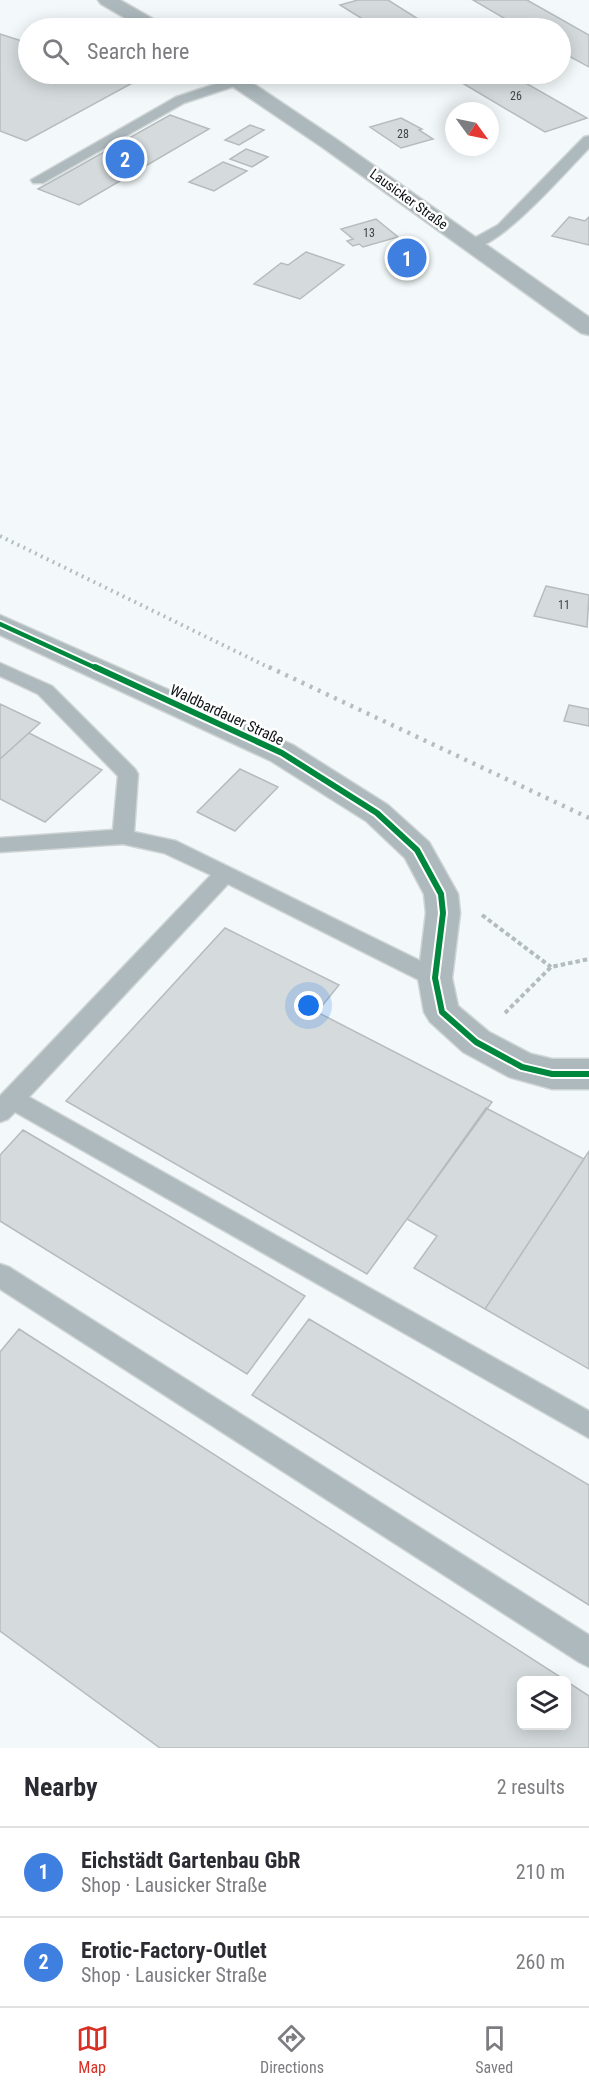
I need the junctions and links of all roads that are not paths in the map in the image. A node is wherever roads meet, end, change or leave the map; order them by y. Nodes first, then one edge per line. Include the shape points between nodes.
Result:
1 (107, 0) edge
2 (138, 18) edge
3 (216, 84) edge
4 (243, 84) edge
5 (589, 140) edge
6 (38, 180) dead end
7 (472, 244) junction
8 (589, 328) edge
9 (0, 624) edge
10 (0, 669) edge
11 (123, 837) junction
12 (0, 845) edge
13 (225, 873) junction
14 (435, 978) junction
15 (589, 1074) edge
16 (6, 1105) edge
17 (0, 1275) edge
18 (589, 1425) edge
19 (589, 1652) edge

1 - 2 main road
3 - 6 lane via 180,100
4 - 7 main road, Lausicker Straße
5 - 7 lane via 503,228
7 - 8 main road, Lausicker Straße
9 - 14 street, Waldbardauer Straße via 282,753 377,813 417,850 441,894 443,913
10 - 11 lane via 45,690 128,774
11 - 12 lane
11 - 13 lane via 169,846
13 - 14 lane
13 - 16 lane
14 - 15 street, Waldbardauer Straße via 442,1012 476,1042 522,1067 552,1074
16 - 18 lane
17 - 19 lane

